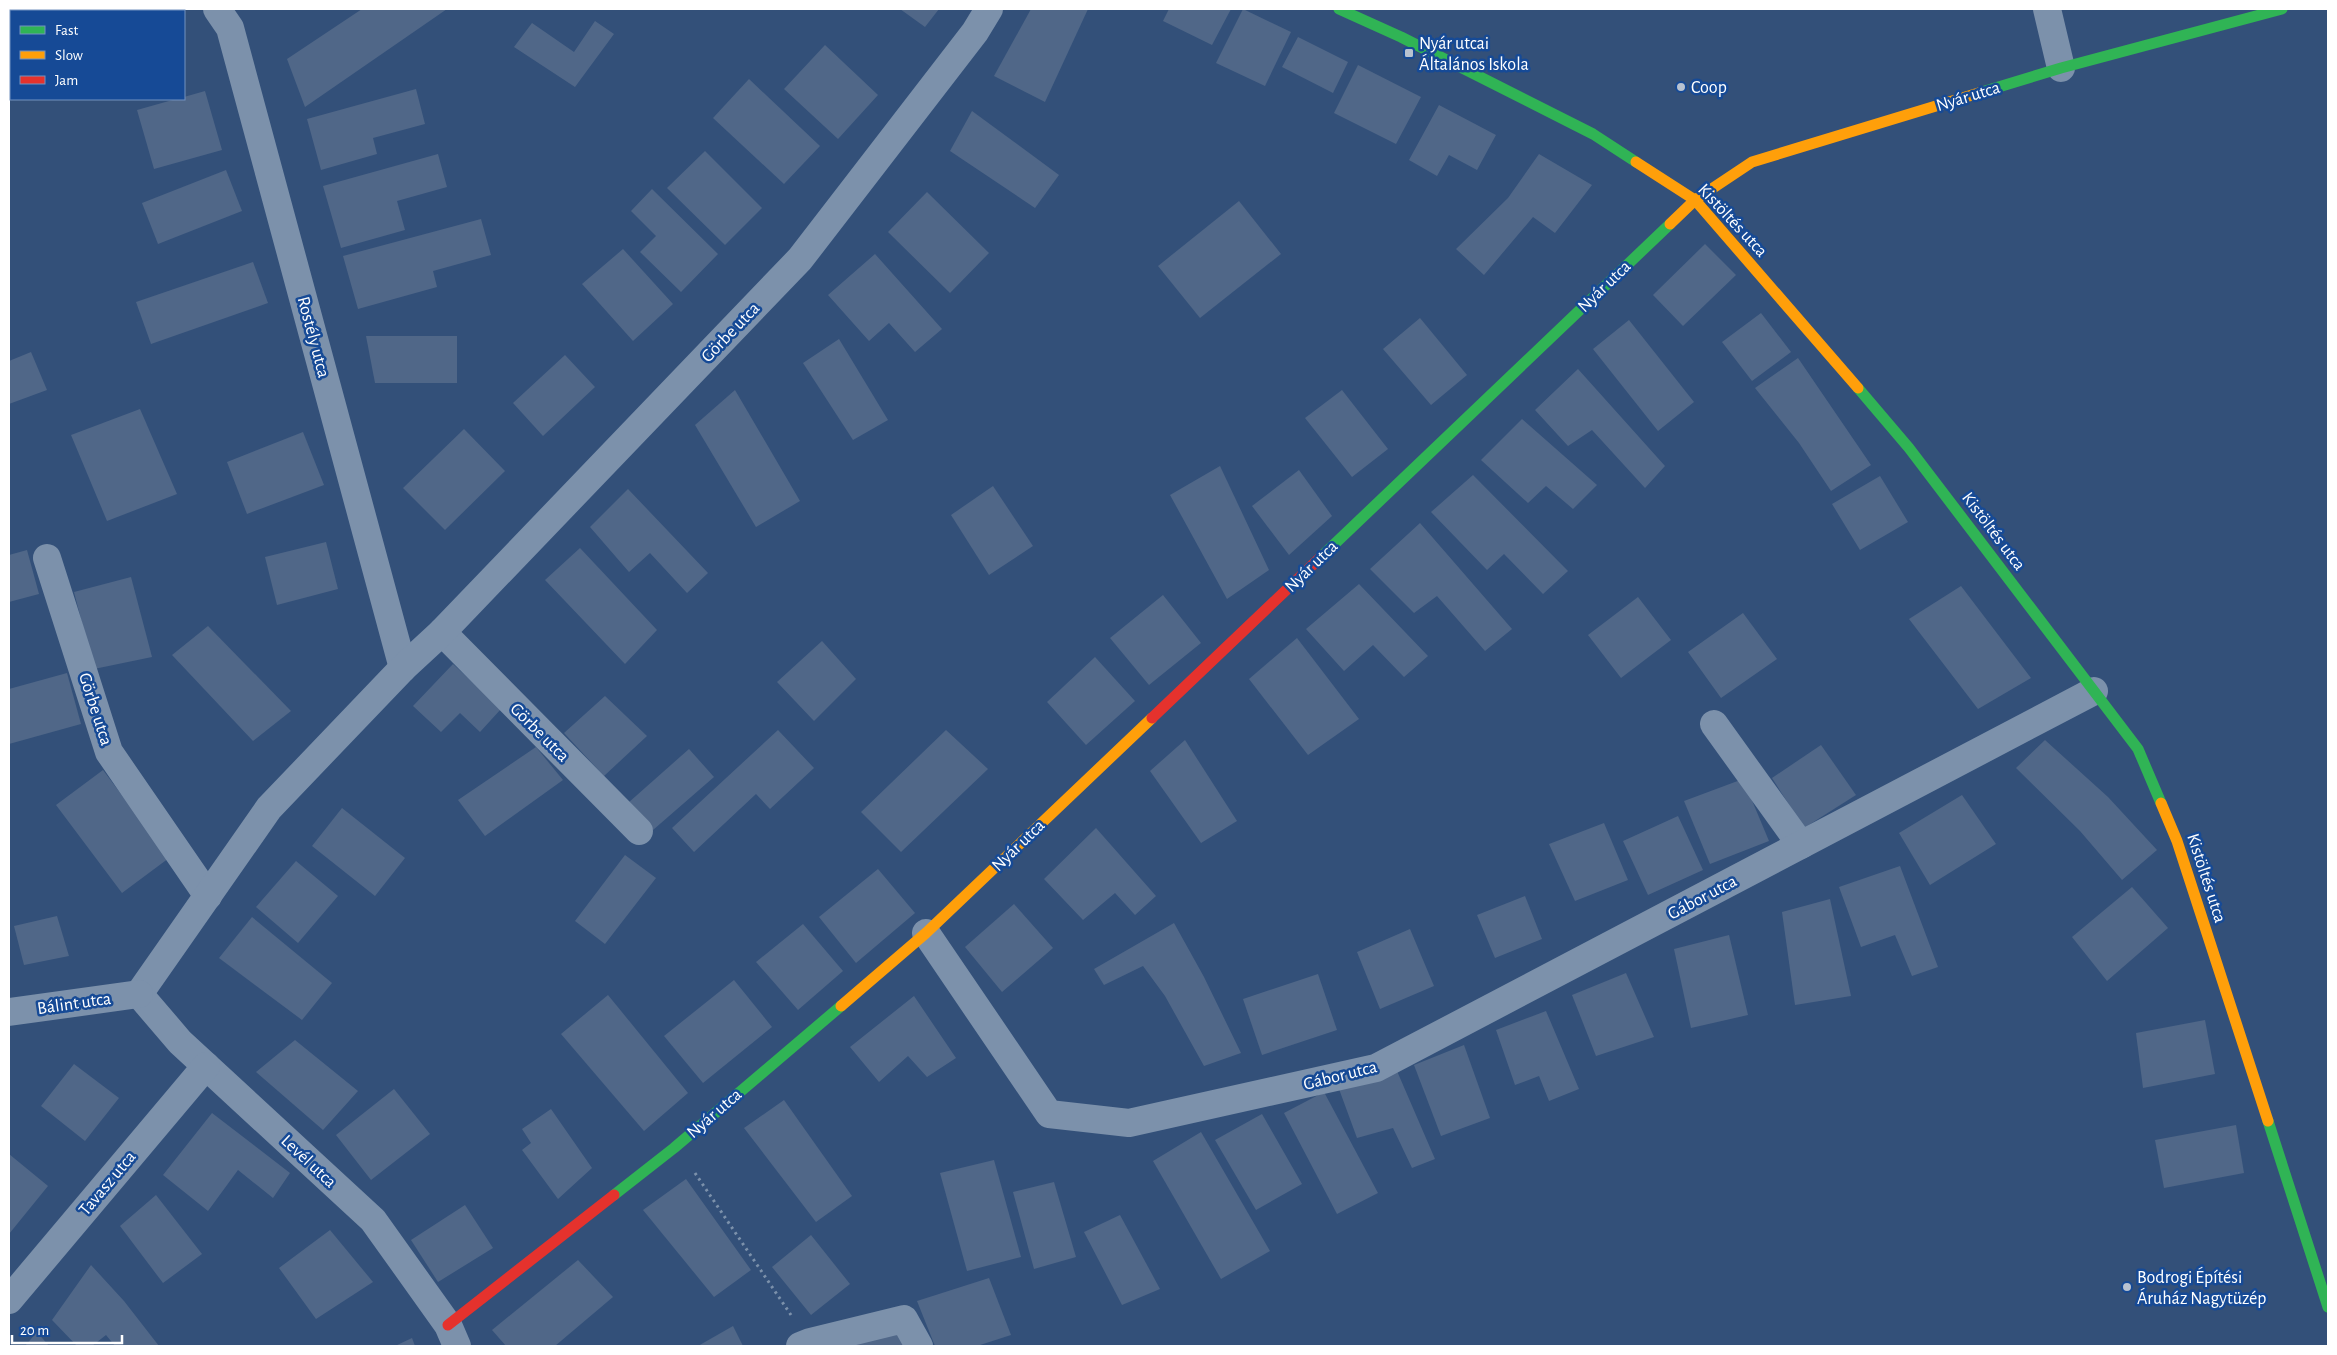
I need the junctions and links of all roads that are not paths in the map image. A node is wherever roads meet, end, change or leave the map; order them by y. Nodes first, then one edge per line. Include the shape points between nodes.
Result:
1 (217, 9) edge
2 (989, 9) edge
3 (1339, 9) edge
4 (2047, 9) edge
5 (2282, 9) edge
6 (2060, 68) junction
7 (1695, 200) junction
8 (47, 558) dead end
9 (442, 632) junction
10 (403, 668) junction
11 (2094, 691) junction
12 (1714, 724) dead end
13 (639, 831) dead end
14 (1801, 845) junction
15 (208, 896) junction
16 (926, 932) junction
17 (139, 994) junction
18 (9, 1012) edge
19 (206, 1066) junction
20 (9, 1300) edge
21 (2328, 1307) edge
22 (453, 1336) edge
23 (805, 1344) edge
24 (919, 1346) edge

1 - 10 street, Rostély utca via 230,28
2 - 9 street, Görbe utca via 975,32 800,259
3 - 7 street, Kistöltés utca via 1594,134
4 - 6 street
5 - 6 street, Nyár utca
6 - 7 street, Nyár utca via 1752,162
7 - 11 street, Kistöltés utca via 1909,448
7 - 16 street, Nyár utca
8 - 15 street, Görbe utca via 109,752
9 - 10 street, Görbe utca
9 - 13 street, Görbe utca
10 - 15 street, Görbe utca via 269,808
11 - 14 street, Gábor utca
11 - 21 street, Kistöltés utca via 2138,749 2178,841
12 - 14 street
14 - 16 street, Gábor utca via 1376,1068 1129,1123 1049,1114
15 - 17 street, Görbe utca
16 - 22 street, Nyár utca
17 - 18 street, Bálint utca
17 - 19 street, Levél utca via 180,1042
19 - 20 street, Tavasz utca
19 - 22 street, Levél utca via 373,1220
23 - 24 street via 904,1319

